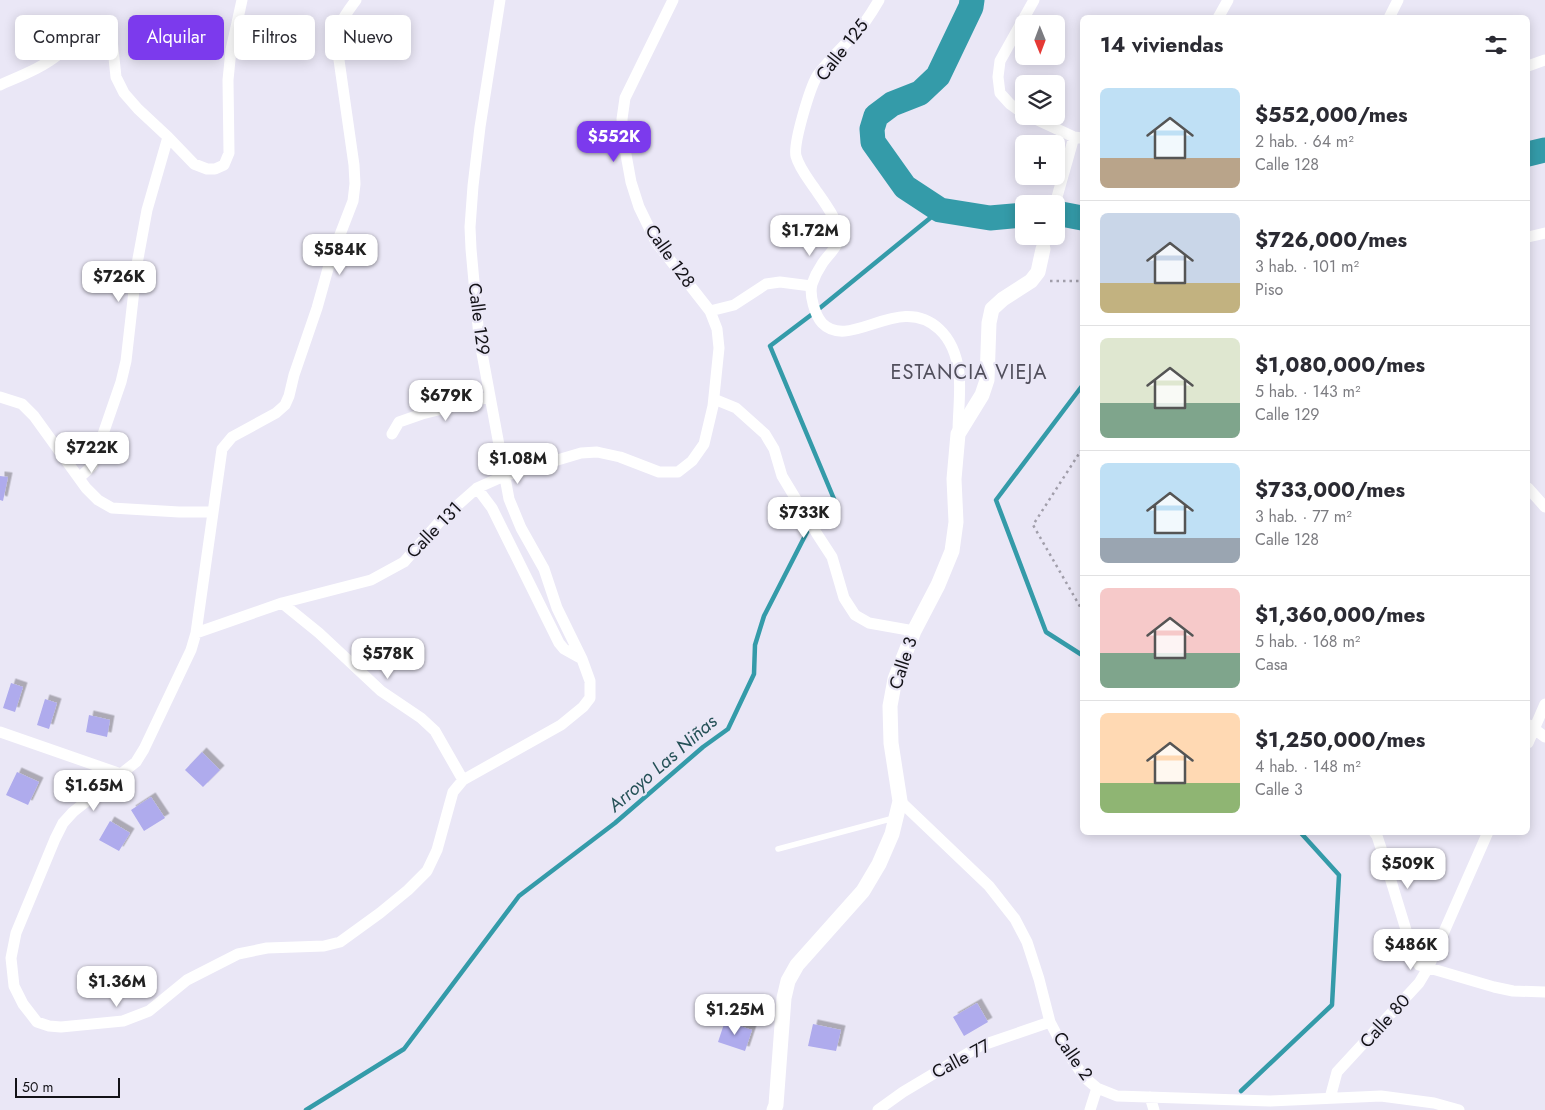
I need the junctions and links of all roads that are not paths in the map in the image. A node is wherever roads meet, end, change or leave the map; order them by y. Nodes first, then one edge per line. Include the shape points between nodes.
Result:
1 (242, 0) edge
2 (356, 0) edge
3 (500, 0) edge
4 (673, 0) edge
5 (879, 0) edge
6 (1034, 0) edge
7 (1228, 0) edge
8 (1398, 0) edge
9 (1220, 15) edge
10 (1390, 15) edge
11 (1545, 60) edge
12 (1530, 65) edge
13 (0, 84) edge
14 (1015, 108) edge
15 (1049, 125) edge
16 (168, 137) junction
17 (1078, 138) edge
18 (1058, 195) edge
19 (1545, 233) edge
20 (1530, 237) edge
21 (1045, 245) edge
22 (811, 286) junction
23 (710, 311) junction
24 (0, 397) edge
25 (490, 397) junction
26 (714, 399) junction
27 (392, 434) dead end
28 (958, 434) junction
29 (504, 476) junction
30 (79, 478) junction
31 (477, 488) junction
32 (1530, 490) edge
33 (1545, 507) edge
34 (213, 512) junction
35 (282, 603) junction
36 (914, 631) junction
37 (196, 634) junction
38 (582, 659) junction
39 (1545, 704) edge
40 (1530, 727) edge
41 (0, 732) edge
42 (1545, 737) edge
43 (121, 774) junction
44 (463, 780) junction
45 (900, 801) junction
46 (896, 817) junction
47 (1376, 835) edge
48 (1487, 835) edge
49 (778, 849) dead end
50 (1428, 968) junction
51 (1545, 992) edge
52 (1050, 1022) junction
53 (1097, 1088) junction
54 (1150, 1096) junction
55 (1330, 1098) junction
56 (774, 1110) edge
57 (878, 1110) edge
58 (1090, 1110) edge
59 (1154, 1110) edge
60 (1459, 1110) edge

1 - 16 street via 231,50 228,80 230,153 224,165 207,169 194,164
2 - 34 street via 338,30 337,46 354,165 352,201 285,405 232,437 222,449
3 - 25 street, Calle 129 via 480,126 470,227 479,337
4 - 23 street, Calle 128 via 625,98 623,138 631,182 656,242
5 - 22 street, Calle 125 via 866,22 816,78 804,113 796,155 838,226 839,239
6 - 14 street via 1000,61 1000,93
7 - 9 street
8 - 10 street
11 - 12 street
13 - 16 street via 46,63 60,53 81,27 106,30 112,39 116,77 124,93
15 - 17 street
16 - 30 street via 147,210 121,382 92,466
17 - 18 street
19 - 20 street
21 - 28 street, Calle 3 via 1038,272 1031,281 992,309 987,380 982,395
22 - 23 street via 780,282 766,284 734,305
22 - 28 street via 814,312 823,324 835,331 853,331 900,316 931,322 944,334 955,356 959,374
23 - 26 street, Calle 131 via 720,348
24 - 30 street via 22,404 34,416
25 - 27 street via 399,422
25 - 29 street, Calle 129
26 - 29 street, Calle 131 via 704,444 692,461 678,472 659,472 597,452 581,453
26 - 36 street via 736,408 765,434 774,449 782,476 832,557 844,598 855,615 868,623
28 - 36 street, Calle 3 via 954,479 956,522 952,551
29 - 31 street, Calle 131
29 - 38 street, Calle 129 via 521,528 544,569 557,608
30 - 34 street via 98,500 112,508
31 - 35 street, Calle 131 via 442,519 404,562 371,580
31 - 38 street via 492,508 559,644
32 - 33 street
34 - 37 street
35 - 37 street, Calle 131
35 - 44 street via 381,691 435,731
36 - 45 street, Calle 3 via 895,680 890,706 891,743
37 - 43 street via 144,749 136,762
38 - 44 street, Calle 129 via 590,681 590,698 583,707 561,725
39 - 40 street
40 - 42 street
41 - 43 street
43 - 44 street via 63,823 16,933 11,958 14,986 37,1022 49,1026 123,1021 139,1016 187,980 238,954 267,948 324,946 340,942 374,918 427,871 437,850 453,792
45 - 46 street, Calle 3
45 - 52 street, Calle 2 via 989,886 1014,918 1027,942
46 - 49 lane
46 - 56 street, Calle 3 via 879,864 863,891 788,980
47 - 50 street via 1414,956 1419,965
48 - 50 street, Calle 80
50 - 51 street via 1513,991
50 - 55 street, Calle 80 via 1419,983 1338,1072
52 - 53 street, Calle 2 via 1084,1077
52 - 57 street, Calle 77 via 980,1046
53 - 54 street, Calle 2 via 1117,1096
53 - 58 street
54 - 55 street, Calle 2 via 1270,1100
54 - 59 street
55 - 60 street, Calle 2 via 1381,1096

